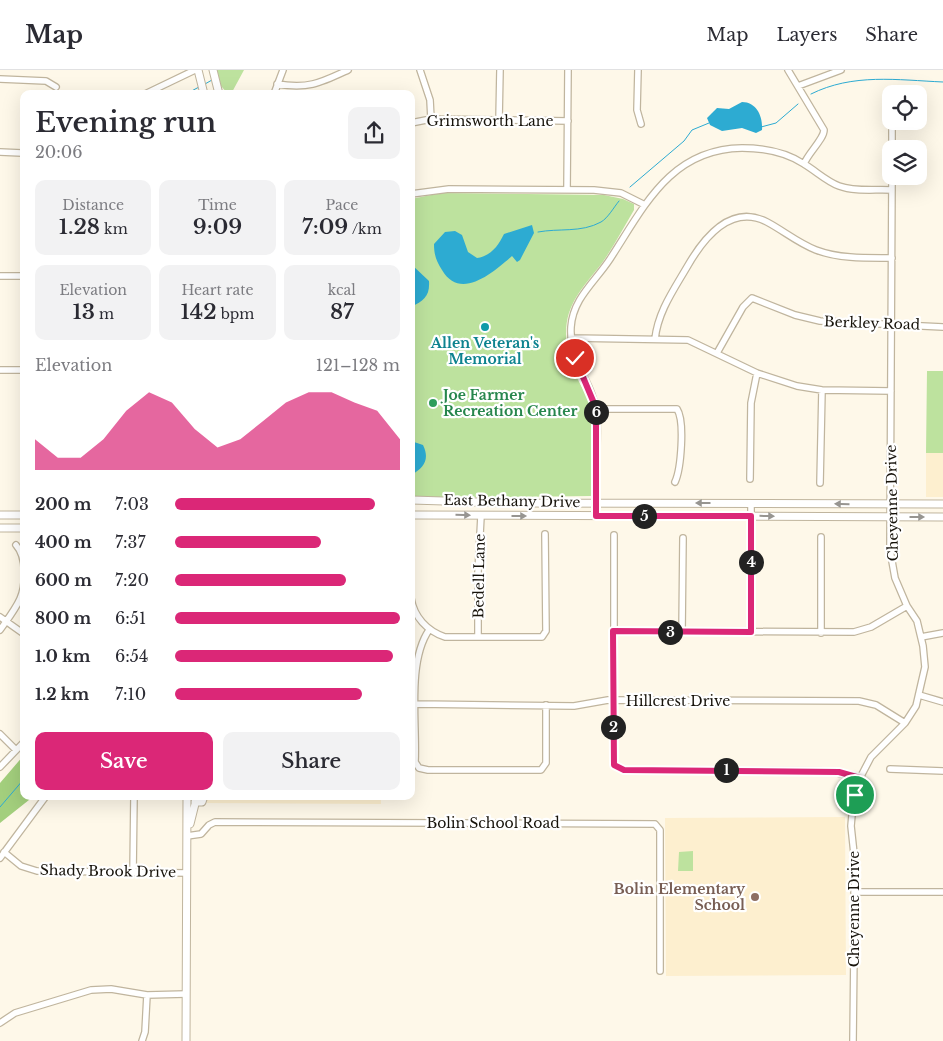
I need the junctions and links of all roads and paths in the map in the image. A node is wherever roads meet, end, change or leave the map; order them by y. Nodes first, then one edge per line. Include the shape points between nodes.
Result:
1 (213, 70) edge
2 (283, 70) edge
3 (348, 70) edge
4 (420, 70) edge
5 (500, 70) edge
6 (568, 70) edge
7 (638, 70) edge
8 (788, 70) edge
9 (841, 70) edge
10 (197, 71) edge
11 (0, 79) edge
12 (277, 84) junction
13 (798, 86) junction
14 (56, 87) dead end
15 (154, 90) edge
16 (203, 90) edge
17 (218, 90) edge
18 (275, 90) edge
19 (431, 119) junction
20 (500, 120) junction
21 (415, 121) edge
22 (568, 121) junction
23 (641, 124) dead end
24 (0, 152) edge
25 (20, 153) edge
26 (804, 164) junction
27 (892, 185) edge
28 (567, 190) junction
29 (892, 190) junction
30 (415, 193) edge
31 (643, 204) junction
32 (892, 258) junction
33 (0, 276) edge
34 (20, 276) edge
35 (891, 324) junction
36 (943, 327) edge
37 (571, 338) junction
38 (655, 339) junction
39 (717, 353) junction
40 (0, 370) edge
41 (20, 370) edge
42 (757, 373) junction
43 (822, 390) junction
44 (891, 391) junction
45 (596, 408) junction
46 (750, 479) dead end
47 (674, 482) dead end
48 (820, 483) dead end
49 (415, 500) edge
50 (482, 501) junction
51 (596, 503) junction
52 (752, 503) junction
53 (890, 504) junction
54 (943, 504) edge
55 (0, 515) edge
56 (20, 515) edge
57 (415, 515) edge
58 (481, 516) junction
59 (596, 516) junction
60 (751, 516) junction
61 (890, 517) junction
62 (943, 517) edge
63 (0, 528) edge
64 (20, 528) edge
65 (545, 534) dead end
66 (614, 535) dead end
67 (822, 537) dead end
68 (683, 538) dead end
69 (16, 545) dead end
70 (20, 550) edge
71 (20, 599) edge
72 (907, 606) junction
73 (415, 609) edge
74 (0, 617) edge
75 (6, 621) junction
76 (0, 630) edge
77 (429, 630) junction
78 (20, 631) edge
79 (613, 631) junction
80 (682, 632) junction
81 (751, 632) junction
82 (822, 632) junction
83 (943, 633) edge
84 (478, 637) junction
85 (921, 637) junction
86 (919, 695) junction
87 (613, 700) junction
88 (943, 702) edge
89 (416, 704) junction
90 (546, 705) junction
91 (906, 723) junction
92 (0, 734) edge
93 (20, 746) edge
94 (16, 750) junction
95 (0, 767) edge
96 (890, 769) dead end
97 (943, 771) edge
98 (860, 778) junction
99 (43, 800) edge
100 (134, 800) edge
101 (187, 800) edge
102 (195, 800) edge
103 (187, 835) junction
104 (2, 855) edge
105 (133, 873) junction
106 (187, 873) junction
107 (854, 892) junction
108 (943, 892) edge
109 (660, 971) dead end
110 (147, 994) junction
111 (186, 994) junction
112 (0, 1023) edge
113 (142, 1041) edge
114 (186, 1041) edge
115 (853, 1041) edge

1 - 17 main road
2 - 12 street
3 - 12 street via 314,86 299,88
4 - 19 street via 430,100
5 - 20 street
6 - 22 street
7 - 23 street via 637,110
8 - 13 street
9 - 13 street
10 - 15 street
10 - 16 main road
11 - 14 street via 46,81
12 - 18 street
13 - 26 street via 824,130 823,137 810,151
19 - 20 street, Grimsworth Lane
19 - 21 street, Grimsworth Lane
20 - 22 street, Grimsworth Lane
22 - 28 street
24 - 25 street
26 - 29 street via 840,186
26 - 31 street via 762,150 731,149 702,156 675,171
27 - 29 street, Cheyenne Drive
28 - 30 street via 437,189
28 - 31 street via 615,192
29 - 32 street, Cheyenne Drive
31 - 37 street via 610,259 582,294 573,315
32 - 35 street, Cheyenne Drive
32 - 38 street via 833,254 800,243 764,221 743,218 728,221 710,233 692,258 660,314
33 - 34 street
35 - 36 street, Berkley Road
35 - 39 street, Berkley Road via 813,320 752,298
35 - 44 street, Cheyenne Drive
37 - 38 street
37 - 45 street via 578,367
38 - 39 street via 688,340
39 - 42 street
40 - 41 street
42 - 43 street
42 - 46 street via 751,402
43 - 44 street
43 - 48 street
44 - 53 street, Cheyenne Drive
45 - 47 street via 677,409 680,417 680,462
45 - 51 street
49 - 50 main road, East Bethany Drive
50 - 51 main road, East Bethany Drive
50 - 58 main road
52 -> 51 main road, East Bethany Drive
51 - 59 street
53 -> 52 main road, East Bethany Drive
52 - 60 street
53 - 54 main road, East Bethany Drive
53 - 61 street, Cheyenne Drive
55 - 56 main road
57 -> 58 main road, East Bethany Drive
58 -> 59 main road, East Bethany Drive
58 - 84 street, Bedell Lane via 478,536
59 - 60 main road, East Bethany Drive
60 -> 61 main road, East Bethany Drive
60 - 81 street
61 -> 62 main road, East Bethany Drive
61 - 72 street, Cheyenne Drive via 894,572
63 - 64 main road
65 - 84 street via 546,633 536,638
66 - 79 street
67 - 82 street
68 - 80 street
69 - 70 street
71 - 75 street
72 - 82 street via 862,630
72 - 85 street, Cheyenne Drive via 917,622
73 - 77 street
74 - 75 street
75 - 76 street
75 - 78 street
77 - 84 street via 445,637
77 - 89 street via 421,641 417,656
79 - 80 street
79 - 87 street
80 - 81 street
81 - 82 street
83 - 85 street
85 - 86 street, Cheyenne Drive via 925,667
86 - 88 street
86 - 91 street, Cheyenne Drive
87 - 90 street, Hillcrest Drive via 574,706
87 - 91 street, Hillcrest Drive via 859,701 876,705
87 - 98 street via 613,759 617,768 828,771
89 - 90 street, Hillcrest Drive
89 - 90 street via 416,762 419,768 428,770 544,768
91 - 98 street, Cheyenne Drive via 878,748
92 - 94 street
93 - 94 street
94 - 95 street
96 - 97 street
98 - 107 street, Cheyenne Drive via 852,804 851,821
99 - 104 street
100 - 105 street
101 - 103 main road
102 - 103 main road
103 - 106 main road
103 - 109 street, Bolin School Road via 201,834 215,822 655,824 660,830
104 - 105 street, Shady Brook Drive via 37,871
105 - 106 street, Shady Brook Drive
106 - 111 main road
107 - 108 street
107 - 115 street, Cheyenne Drive
110 - 111 street
110 - 112 street via 91,990 15,1013
110 - 113 street
111 - 114 main road

